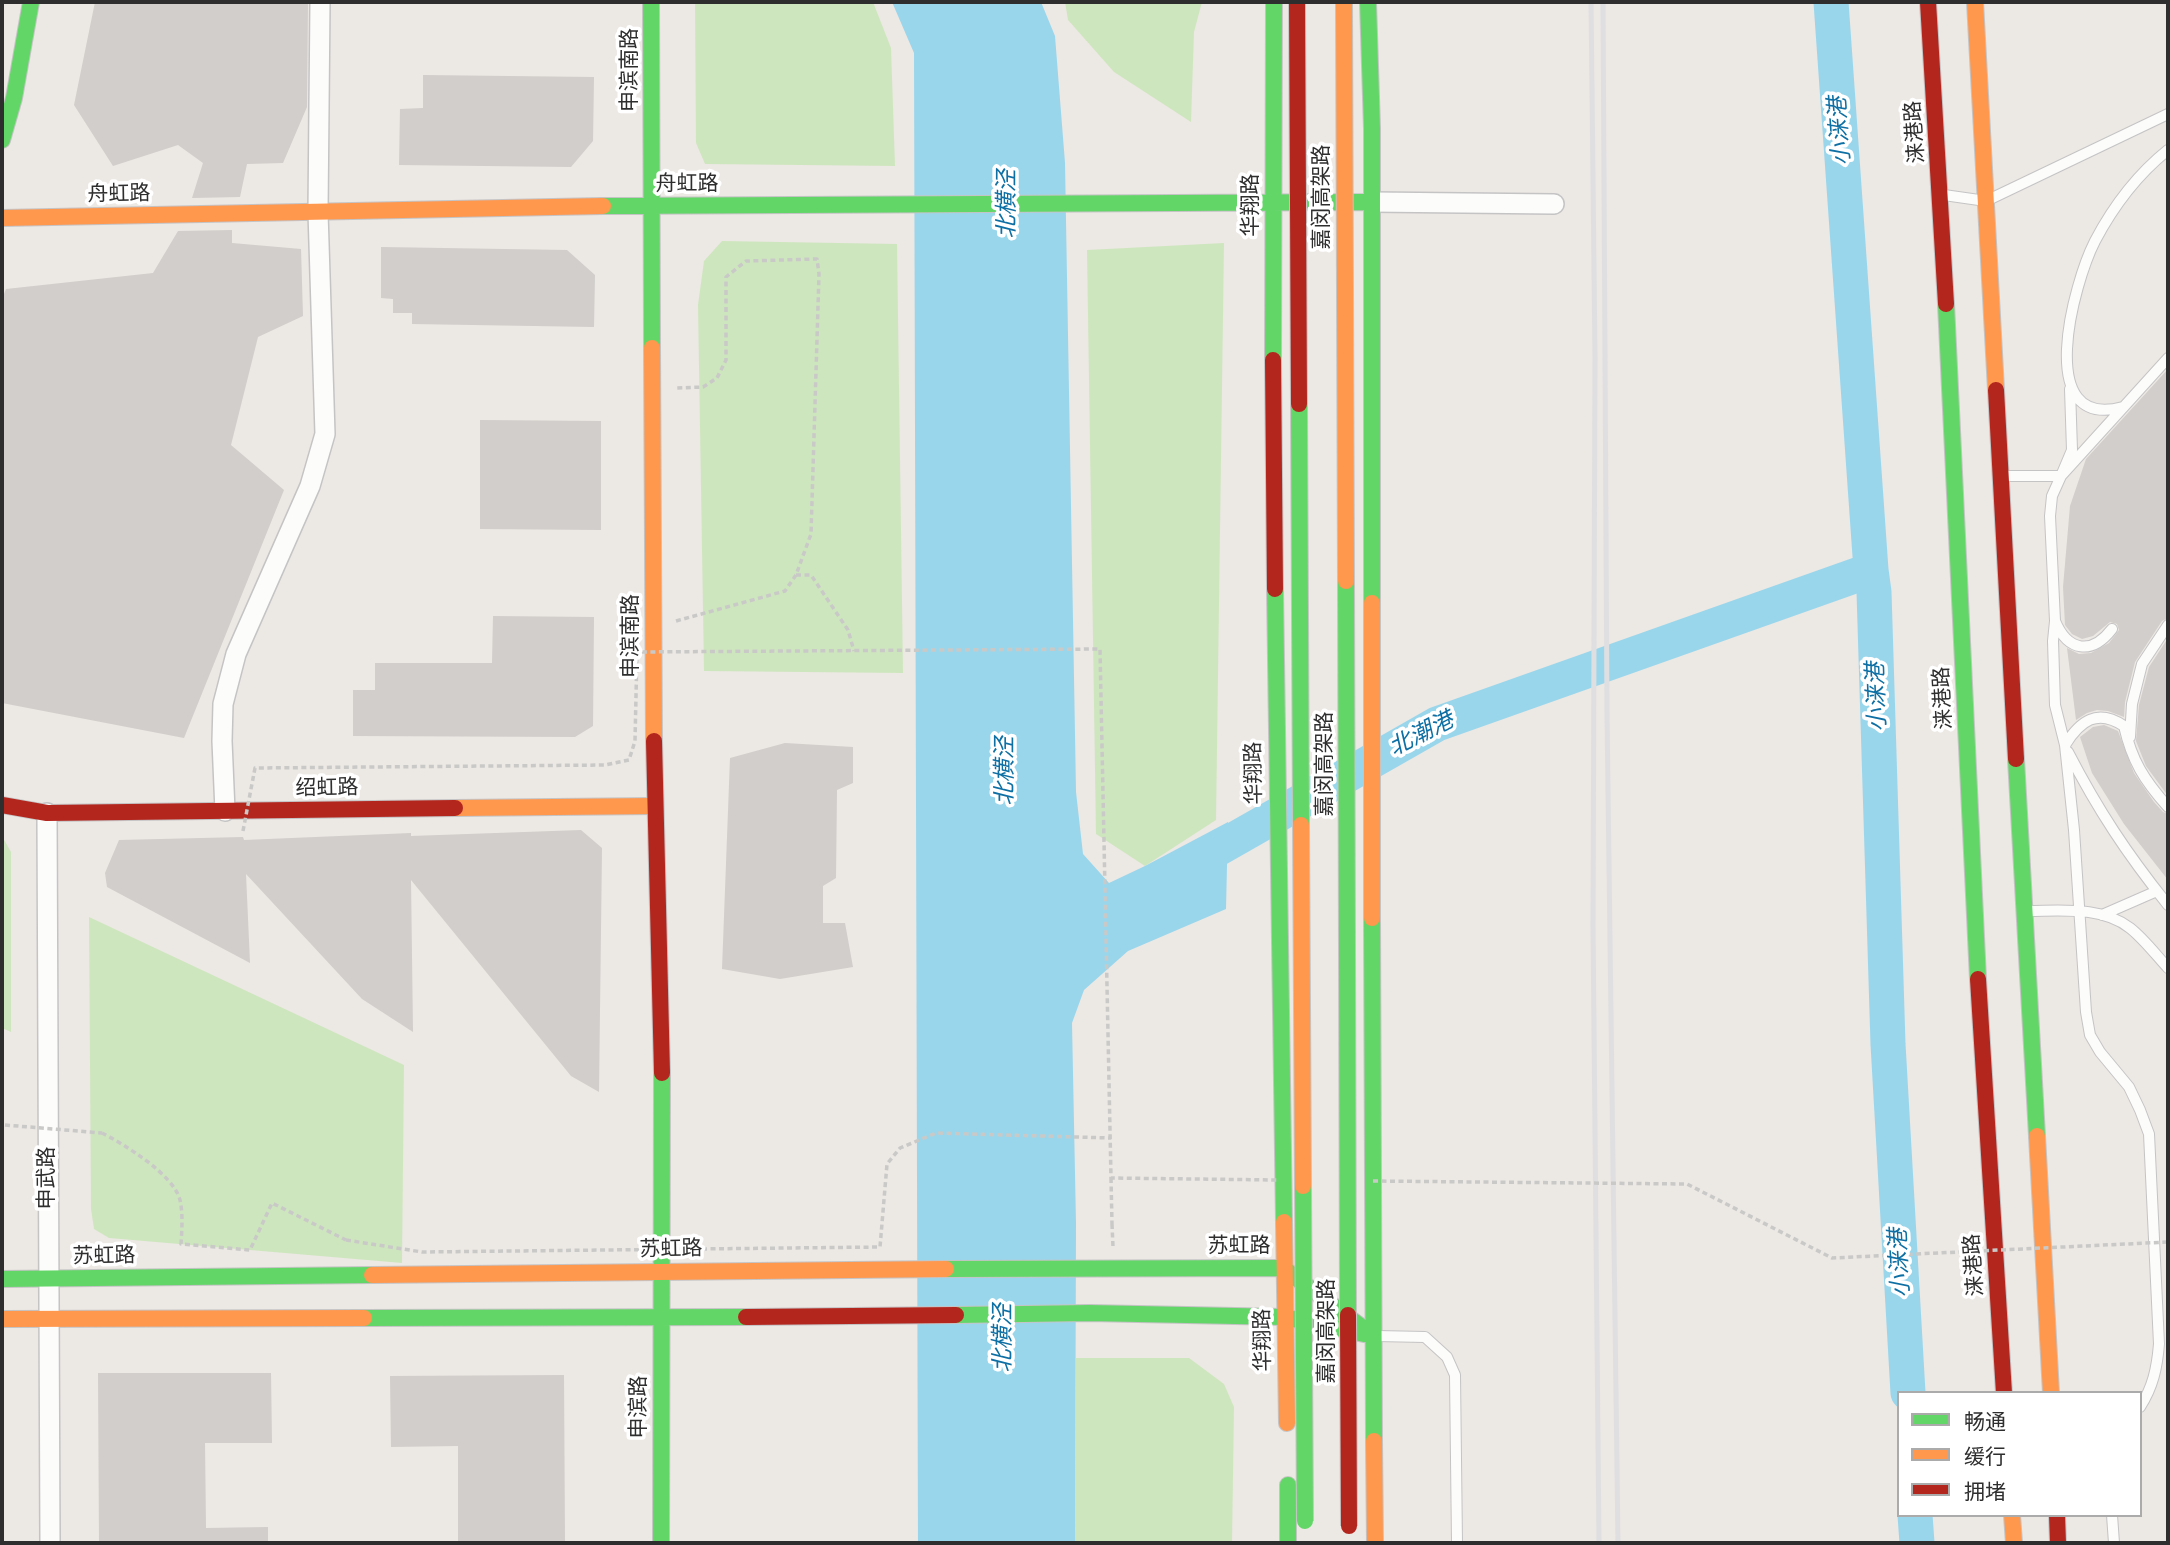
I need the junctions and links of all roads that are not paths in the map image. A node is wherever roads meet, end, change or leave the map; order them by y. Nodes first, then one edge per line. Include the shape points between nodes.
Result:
1 (31, 2) edge
2 (320, 2) edge
3 (651, 2) edge
4 (1274, 2) edge
5 (1297, 2) edge
6 (1344, 2) edge
7 (1368, 2) edge
8 (1928, 2) edge
9 (1938, 2) edge
10 (1975, 2) edge
11 (1930, 37) junction
12 (2168, 114) edge
13 (2, 140) edge
14 (2168, 150) edge
15 (1941, 195) junction
16 (1986, 201) junction
17 (1372, 202) junction
18 (1273, 204) junction
19 (1554, 204) dead end
20 (651, 205) junction
21 (318, 212) junction
22 (2, 218) edge
23 (2168, 358) edge
24 (2070, 389) junction
25 (2124, 407) junction
26 (2000, 476) junction
27 (2061, 476) junction
28 (2055, 621) junction
29 (2168, 625) edge
30 (2112, 629) dead end
31 (2065, 745) junction
32 (2129, 748) junction
33 (2, 805) edge
34 (654, 806) junction
35 (2168, 807) edge
36 (225, 811) junction
37 (47, 813) junction
38 (2157, 891) junction
39 (2168, 905) edge
40 (2024, 911) junction
41 (2079, 911) junction
42 (2102, 915) junction
43 (2168, 968) edge
44 (1283, 1268) junction
45 (662, 1271) junction
46 (2, 1279) edge
47 (49, 1279) junction
48 (1284, 1317) junction
49 (661, 1318) junction
50 (2, 1319) edge
51 (48, 1319) junction
52 (1373, 1336) junction
53 (2004, 1391) edge
54 (2050, 1391) edge
55 (2142, 1404) edge
56 (1287, 1434) dead end
57 (1287, 1475) dead end
58 (2012, 1517) edge
59 (2057, 1517) edge
60 (2112, 1517) edge
61 (1305, 1521) dead end
62 (1349, 1526) dead end
63 (50, 1543) edge
64 (661, 1543) edge
65 (1289, 1543) edge
66 (1375, 1543) edge
67 (1457, 1543) edge
68 (2014, 1543) edge
69 (2058, 1543) edge
70 (2113, 1543) edge

1 - 13 main road
2 - 21 street
3 - 20 main road, 申滨南路
4 - 18 main road, 华翔路
5 - 61 main road, 嘉闵高架路, bridge
6 - 62 main road, 嘉闵高架路, bridge
7 - 17 main road
8 - 11 main road, 涞港路
9 - 11 main road
10 - 16 main road
11 - 15 main road, 涞港路
12 - 16 lane
14 - 24 lane via 2132,186 2094,244 2071,313
15 - 16 lane
15 - 53 main road, 涞港路 via 1981,1035
16 - 26 main road
17 - 18 main road, 舟虹路
17 - 19 street
17 - 52 main road
18 - 20 main road, 舟虹路
18 - 44 main road, 华翔路
20 - 21 main road, 舟虹路
20 - 34 main road, 申滨南路
21 - 22 main road, 舟虹路
21 - 36 street via 324,434 310,486 236,654 223,705
23 - 25 lane
24 - 25 lane via 2078,400 2099,411
24 - 27 lane via 2073,450
25 - 27 lane
26 - 27 lane
26 - 40 main road
27 - 28 lane via 2050,516
28 - 30 lane via 2076,646 2090,647 2103,641
28 - 31 lane via 2055,705
29 - 32 lane via 2142,664 2135,685
31 - 32 lane via 2085,722 2107,718 2124,726
31 - 38 lane via 2094,802
31 - 41 lane
32 - 35 lane via 2139,771
33 - 37 main road, 绍虹路
34 - 36 main road, 绍虹路
34 - 45 main road, 申滨南路 via 663,1068
36 - 37 main road, 绍虹路
37 - 47 street, 申武路
38 - 39 lane
38 - 42 lane
40 - 41 lane
40 - 54 main road
41 - 42 lane
41 - 55 lane via 2090,1035 2129,1087 2149,1135 2159,1344 2157,1371
42 - 43 lane via 2128,927
44 - 45 main road, 苏虹路
44 - 48 main road, 华翔路
44 - 52 main road, 苏虹路
45 - 47 main road, 苏虹路
45 - 49 main road, 申滨路
46 - 47 main road, 苏虹路
47 - 51 street, 申武路
48 - 49 main road via 1089,1313
48 - 52 main road
48 - 56 main road, 华翔路
49 - 51 main road
49 - 64 main road, 申滨路
50 - 51 main road
51 - 63 street, 申武路
52 - 66 main road
52 - 67 lane via 1425,1337 1451,1366
57 - 65 main road
58 - 68 main road
59 - 69 main road
60 - 70 lane

